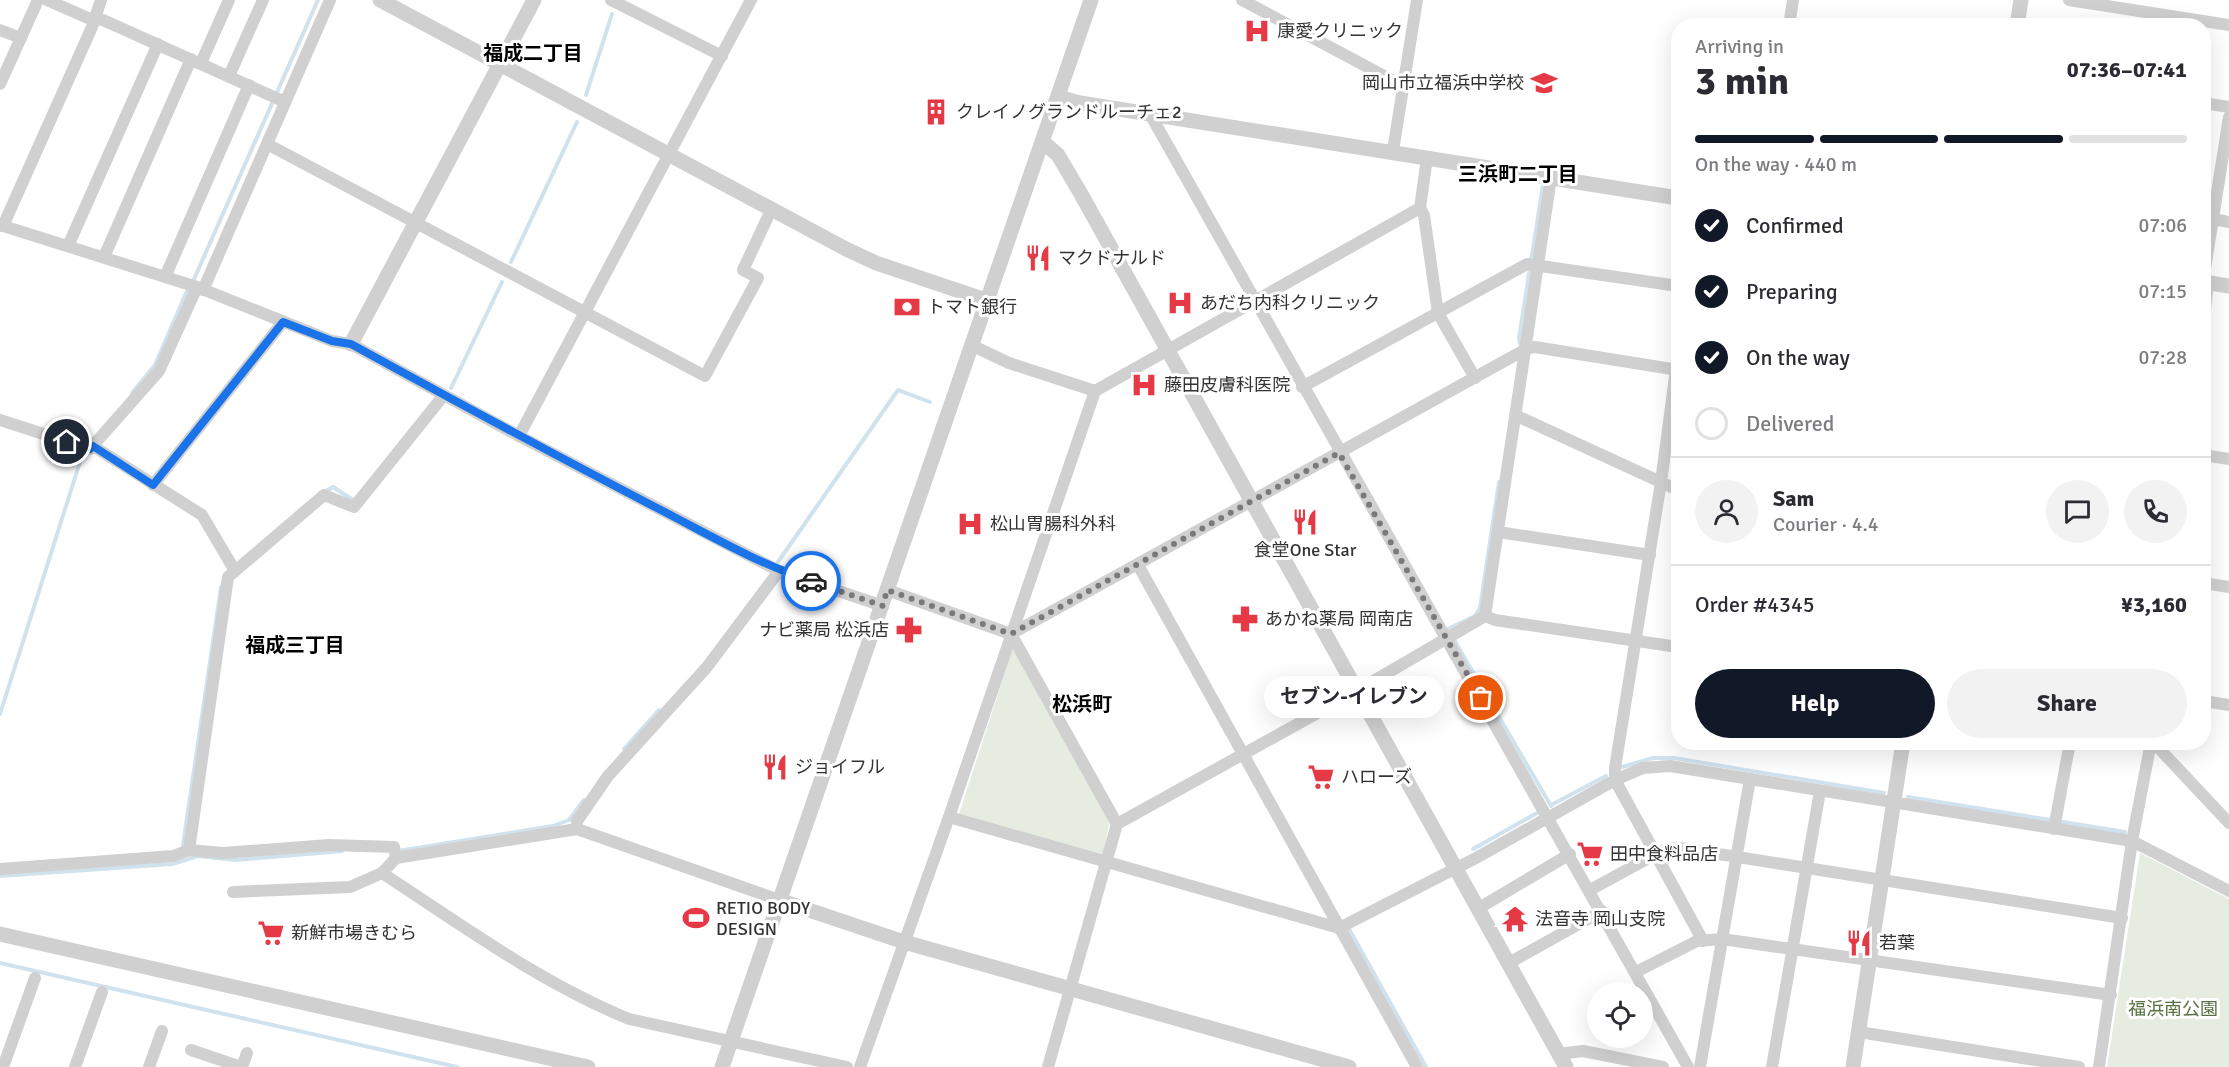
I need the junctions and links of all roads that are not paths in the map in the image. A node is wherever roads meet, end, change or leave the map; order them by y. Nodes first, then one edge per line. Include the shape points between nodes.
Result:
1 (38, 0) edge
2 (47, 0) edge
3 (102, 0) edge
4 (229, 0) edge
5 (263, 0) edge
6 (330, 0) edge
7 (380, 0) edge
8 (534, 0) edge
9 (611, 0) edge
10 (751, 0) edge
11 (1091, 0) edge
12 (1242, 0) edge
13 (1417, 0) edge
14 (1793, 0) edge
15 (2021, 0) edge
16 (2069, 0) edge
17 (95, 18) junction
18 (1790, 18) edge
19 (2018, 18) edge
20 (2184, 18) edge
21 (2211, 22) edge
22 (2229, 25) edge
23 (0, 30) edge
24 (21, 38) junction
25 (158, 44) junction
26 (722, 56) junction
27 (196, 61) junction
28 (500, 64) junction
29 (229, 76) junction
30 (0, 84) edge
31 (249, 85) junction
32 (1403, 86) junction
33 (1058, 97) junction
34 (278, 99) junction
35 (2211, 104) edge
36 (2229, 107) edge
37 (1150, 114) junction
38 (2229, 117) edge
39 (1043, 142) junction
40 (267, 144) junction
41 (1392, 151) junction
42 (672, 153) junction
43 (1427, 158) junction
44 (2225, 163) edge
45 (1551, 178) junction
46 (2211, 189) edge
47 (2217, 189) junction
48 (1671, 197) edge
49 (772, 208) junction
50 (1420, 208) junction
51 (2212, 219) junction
52 (2229, 222) edge
53 (415, 223) junction
54 (2, 226) edge
55 (2211, 228) edge
56 (68, 246) junction
57 (104, 257) junction
58 (1533, 264) junction
59 (165, 277) junction
60 (2211, 282) edge
61 (1671, 285) edge
62 (2229, 286) edge
63 (200, 289) junction
64 (988, 301) junction
65 (1254, 301) junction
66 (1438, 313) junction
67 (585, 314) junction
68 (283, 322) junction
69 (351, 344) junction
70 (973, 346) junction
71 (1168, 350) junction
72 (1521, 352) junction
73 (1671, 369) edge
74 (1475, 378) junction
75 (1302, 387) junction
76 (1095, 391) junction
77 (444, 395) junction
78 (1671, 412) edge
79 (1517, 416) junction
80 (0, 420) edge
81 (519, 436) junction
82 (93, 446) junction
83 (1339, 453) junction
84 (2211, 456) edge
85 (2229, 459) edge
86 (1661, 482) junction
87 (153, 485) junction
88 (1671, 487) edge
89 (1251, 501) junction
90 (1498, 532) junction
91 (1650, 555) junction
92 (1138, 565) junction
93 (235, 571) junction
94 (779, 571) junction
95 (2211, 585) edge
96 (2229, 587) edge
97 (887, 590) junction
98 (883, 606) junction
99 (1485, 616) junction
100 (1011, 634) junction
101 (1450, 637) junction
102 (1636, 640) junction
103 (1671, 646) edge
104 (1356, 691) junction
105 (2211, 702) edge
106 (2229, 705) edge
107 (1902, 750) edge
108 (2069, 750) edge
109 (2150, 750) edge
110 (2160, 750) edge
111 (1243, 754) junction
112 (1750, 779) junction
113 (1615, 780) junction
114 (1820, 790) junction
115 (1894, 804) junction
116 (949, 818) junction
117 (1549, 818) junction
118 (2055, 823) junction
119 (2229, 823) edge
120 (1117, 824) junction
121 (577, 829) junction
122 (2132, 841) junction
123 (189, 850) junction
124 (396, 853) junction
125 (1570, 854) junction
126 (1656, 854) junction
127 (1736, 857) junction
128 (1106, 864) junction
129 (1456, 867) junction
130 (0, 869) edge
131 (1806, 869) junction
132 (382, 873) junction
133 (1882, 881) junction
134 (1590, 890) junction
135 (2229, 891) edge
136 (233, 892) dead end
137 (779, 900) junction
138 (1479, 908) junction
139 (1602, 911) junction
140 (2122, 918) junction
141 (1339, 928) junction
142 (0, 934) edge
143 (1722, 939) junction
144 (1703, 941) junction
145 (904, 942) junction
146 (1792, 947) junction
147 (1870, 959) junction
148 (1509, 963) junction
149 (1636, 972) junction
150 (35, 978) dead end
151 (1071, 988) junction
152 (102, 992) dead end
153 (2111, 995) junction
154 (162, 1031) dead end
155 (1858, 1032) junction
156 (731, 1041) junction
157 (191, 1050) dead end
158 (247, 1053) dead end
159 (1562, 1060) edge
160 (3, 1067) edge
161 (75, 1067) edge
162 (149, 1067) edge
163 (242, 1067) edge
164 (588, 1067) edge
165 (722, 1067) edge
166 (847, 1067) edge
167 (860, 1067) edge
168 (1047, 1067) edge
169 (1349, 1067) edge
170 (1417, 1067) edge
171 (1663, 1067) edge
172 (1688, 1067) edge
173 (1700, 1067) edge
174 (1772, 1067) edge
175 (1853, 1067) edge
176 (2079, 1067) edge
177 (2099, 1067) edge

1 - 24 street
2 - 17 street
3 - 17 street
4 - 27 street
5 - 29 street
6 - 34 street
7 - 28 street
8 - 28 street
9 - 26 street
10 - 26 street
11 - 33 street
12 - 32 street
13 - 32 street
14 - 18 street
15 - 19 street
16 - 20 street
17 - 25 street
17 - 54 street
21 - 22 street
23 - 24 street
24 - 30 street
25 - 27 street
25 - 56 street
26 - 42 street
27 - 29 street
27 - 57 street
28 - 42 street
28 - 53 street
29 - 31 street
31 - 34 street
31 - 59 street
32 - 41 street
33 - 37 street
33 - 39 street
34 - 40 street
35 - 36 street
37 - 41 street
37 - 65 street
38 - 44 street
39 - 64 street
39 - 71 street via 1058,154
40 - 53 street
40 - 63 street
41 - 43 street
42 - 49 street
42 - 67 street
43 - 45 street
43 - 50 street
44 - 47 street
45 - 48 street
45 - 58 street
46 - 47 street
47 - 51 street
49 - 64 street via 876,263
49 - 67 street via 743,270 758,278 705,376
50 - 65 street
50 - 66 street
51 - 52 street
51 - 55 street
53 - 67 street
53 - 69 street
54 - 56 street
56 - 57 street
57 - 59 street
58 - 61 street
58 - 66 street
58 - 72 street
59 - 63 street
60 - 62 street
63 - 68 street
63 - 82 street via 159,371
64 - 70 street
65 - 71 street
65 - 75 street
66 - 74 street
66 - 75 street
67 - 81 street
68 - 69 street
68 - 87 street
69 - 77 street
70 - 76 street via 1010,363
70 - 97 street
71 - 76 street
71 - 89 street
72 - 73 street via 1535,347
72 - 74 street
72 - 79 street
74 - 83 street
75 - 83 street
76 - 100 street
77 - 81 street
77 - 93 street via 354,507 324,495
78 - 86 street
79 - 86 street
79 - 90 street
80 - 82 street via 90,449
81 - 94 street
82 - 87 street
83 - 89 street
83 - 101 street
84 - 85 street
86 - 88 street
86 - 91 street
87 - 93 street via 202,515
89 - 92 street
89 - 104 street
90 - 91 street
90 - 99 street
91 - 102 street
92 - 100 street
92 - 111 street
93 - 123 street via 228,577
94 - 98 street
94 - 121 street via 707,667 608,776 577,821
95 - 96 street
97 - 98 street
97 - 100 street
98 - 137 street
99 - 101 street
99 - 102 street
100 - 116 street
100 - 120 street
101 - 104 street
101 - 117 street
102 - 103 street
102 - 113 street
104 - 111 street
104 - 129 street
105 - 106 street
107 - 115 street
108 - 118 street
109 - 122 street
110 - 119 street
111 - 120 street
111 - 141 street
112 - 113 street via 1656,766
112 - 114 street
112 - 127 street
113 - 117 street
113 - 126 street
114 - 115 street
114 - 131 street
115 - 118 street
115 - 133 street
116 - 128 street
116 - 145 street
117 - 125 street
117 - 129 street
118 - 122 street
120 - 128 street
121 - 124 street
121 - 137 street
122 - 135 street
122 - 140 street
123 - 124 street via 223,853 329,846
123 - 130 street via 173,856
124 - 132 street
125 - 134 street
125 - 138 street
126 - 127 street via 1681,848
126 - 134 street
126 - 144 street
127 - 131 street
127 - 143 street
128 - 141 street
128 - 151 street
129 - 138 street
129 - 141 street
131 - 133 street
131 - 146 street
132 - 136 street via 350,887
132 - 156 street via 568,992 628,1019
133 - 140 street
133 - 147 street
134 - 139 street
137 - 145 street
137 - 156 street
138 - 148 street
139 - 148 street
139 - 149 street
140 - 153 street
141 - 170 street
142 - 164 street
143 - 144 street
143 - 146 street
143 - 173 street
144 - 149 street
145 - 151 street
145 - 167 street
146 - 147 street
146 - 174 street
147 - 153 street
147 - 155 street
148 - 159 street
149 - 172 street
150 - 160 street
151 - 168 street
151 - 169 street
152 - 161 street
153 - 177 street
154 - 162 street
155 - 175 street
155 - 176 street
156 - 165 street
156 - 166 street
157 - 163 street
158 - 163 street
159 - 171 street via 1583,1051

